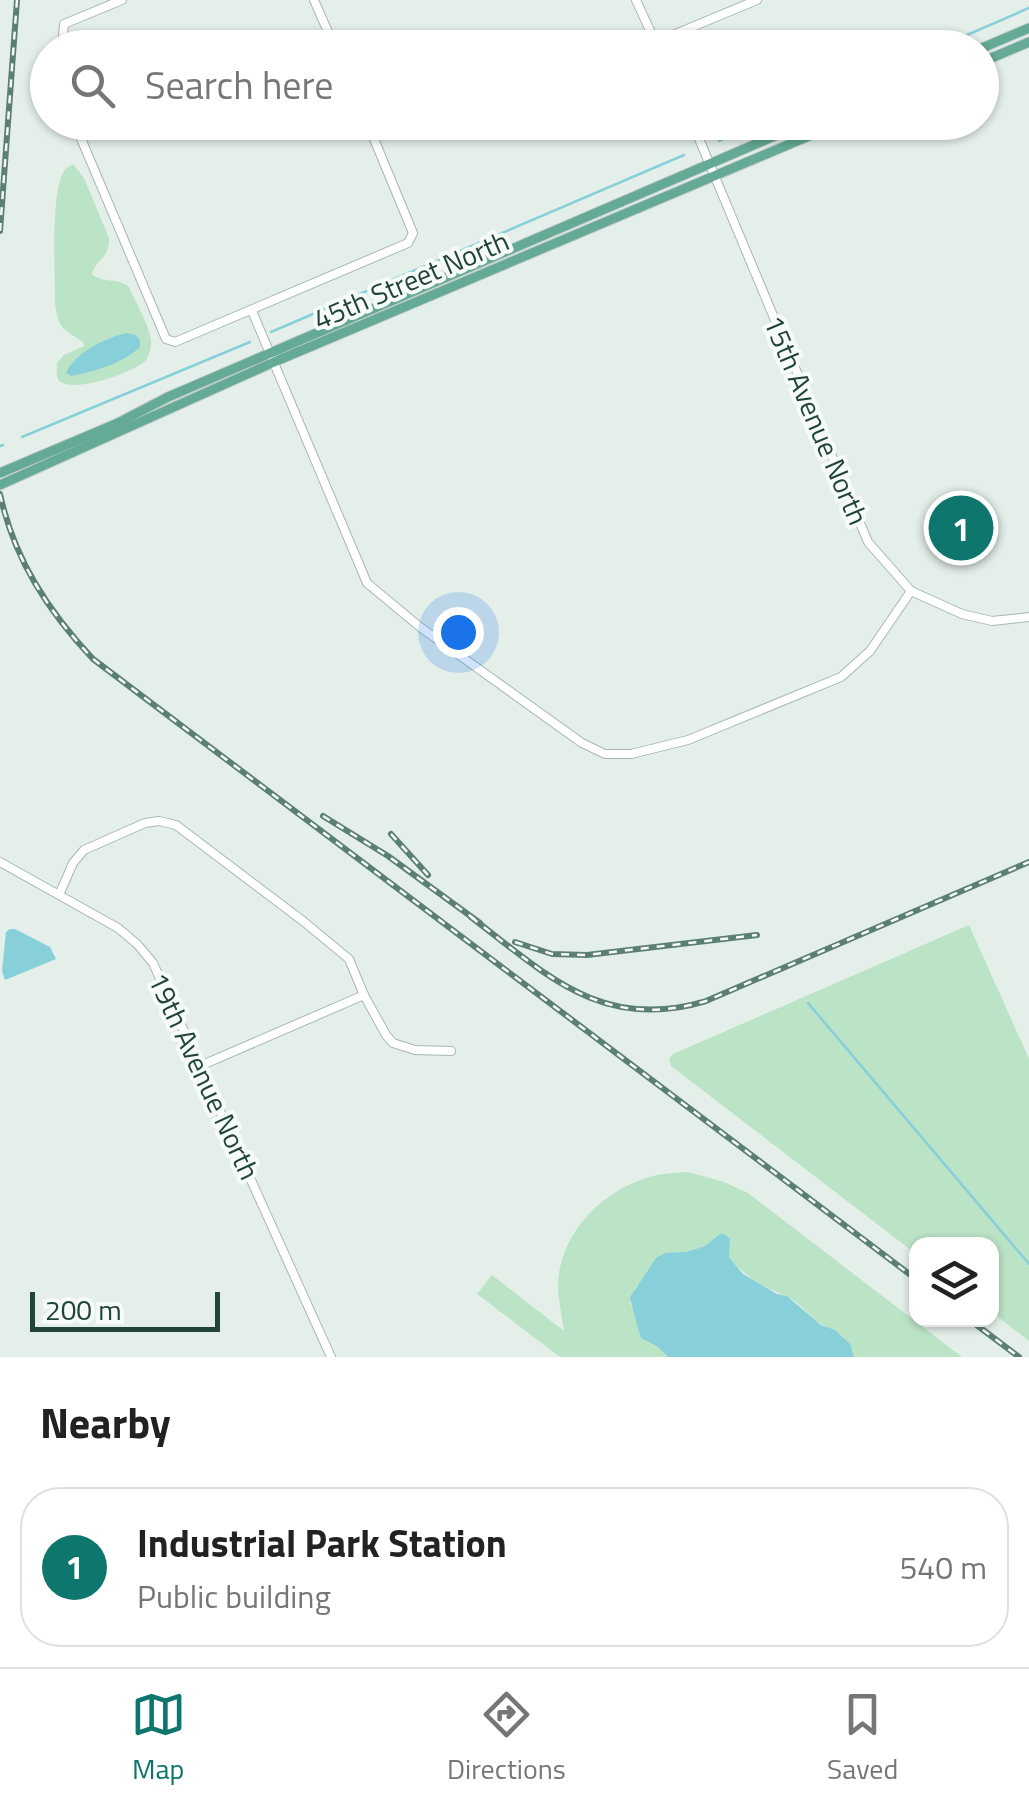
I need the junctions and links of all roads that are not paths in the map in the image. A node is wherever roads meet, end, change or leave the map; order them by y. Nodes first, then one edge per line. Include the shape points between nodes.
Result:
1 (122, 0) edge
2 (314, 0) edge
3 (636, 0) edge
4 (758, 0) edge
5 (1029, 28) edge
6 (64, 30) edge
7 (327, 30) edge
8 (650, 30) edge
9 (691, 30) edge
10 (999, 41) edge
11 (1029, 42) edge
12 (999, 55) edge
13 (82, 140) edge
14 (374, 140) edge
15 (699, 140) edge
16 (766, 140) edge
17 (800, 140) edge
18 (709, 164) junction
19 (714, 177) junction
20 (252, 310) junction
21 (272, 358) junction
22 (0, 473) edge
23 (0, 485) edge
24 (911, 591) junction
25 (1029, 617) edge
26 (0, 862) edge
27 (59, 895) junction
28 (364, 995) junction
29 (450, 1050) dead end
30 (200, 1066) junction
31 (331, 1357) edge

1 - 6 street via 64,24
2 - 7 street
3 - 8 street
4 - 9 street
5 - 10 main road
11 - 12 main road
13 - 20 street via 166,339 176,342
14 - 20 street via 413,233 408,243
15 - 18 street, 15th Avenue North
16 - 18 main road, 45th Street North
17 - 19 main road, 45th Street North
18 - 19 street, 15th Avenue North
18 - 21 main road, 45th Street North
19 - 21 main road, 45th Street North
19 - 24 street, 15th Avenue North via 868,542
20 - 21 street
21 - 22 main road, 45th Street North
21 - 23 main road, 45th Street North
21 - 24 street via 367,583 605,754 688,740 841,677 870,651
24 - 25 street, 15th Avenue North via 992,622
26 - 27 street, 19th Avenue North
27 - 28 street via 84,850 145,823 176,826 349,959
27 - 30 street, 19th Avenue North via 118,928 146,954
28 - 29 street via 393,1043
28 - 30 street
30 - 31 street, 19th Avenue North

